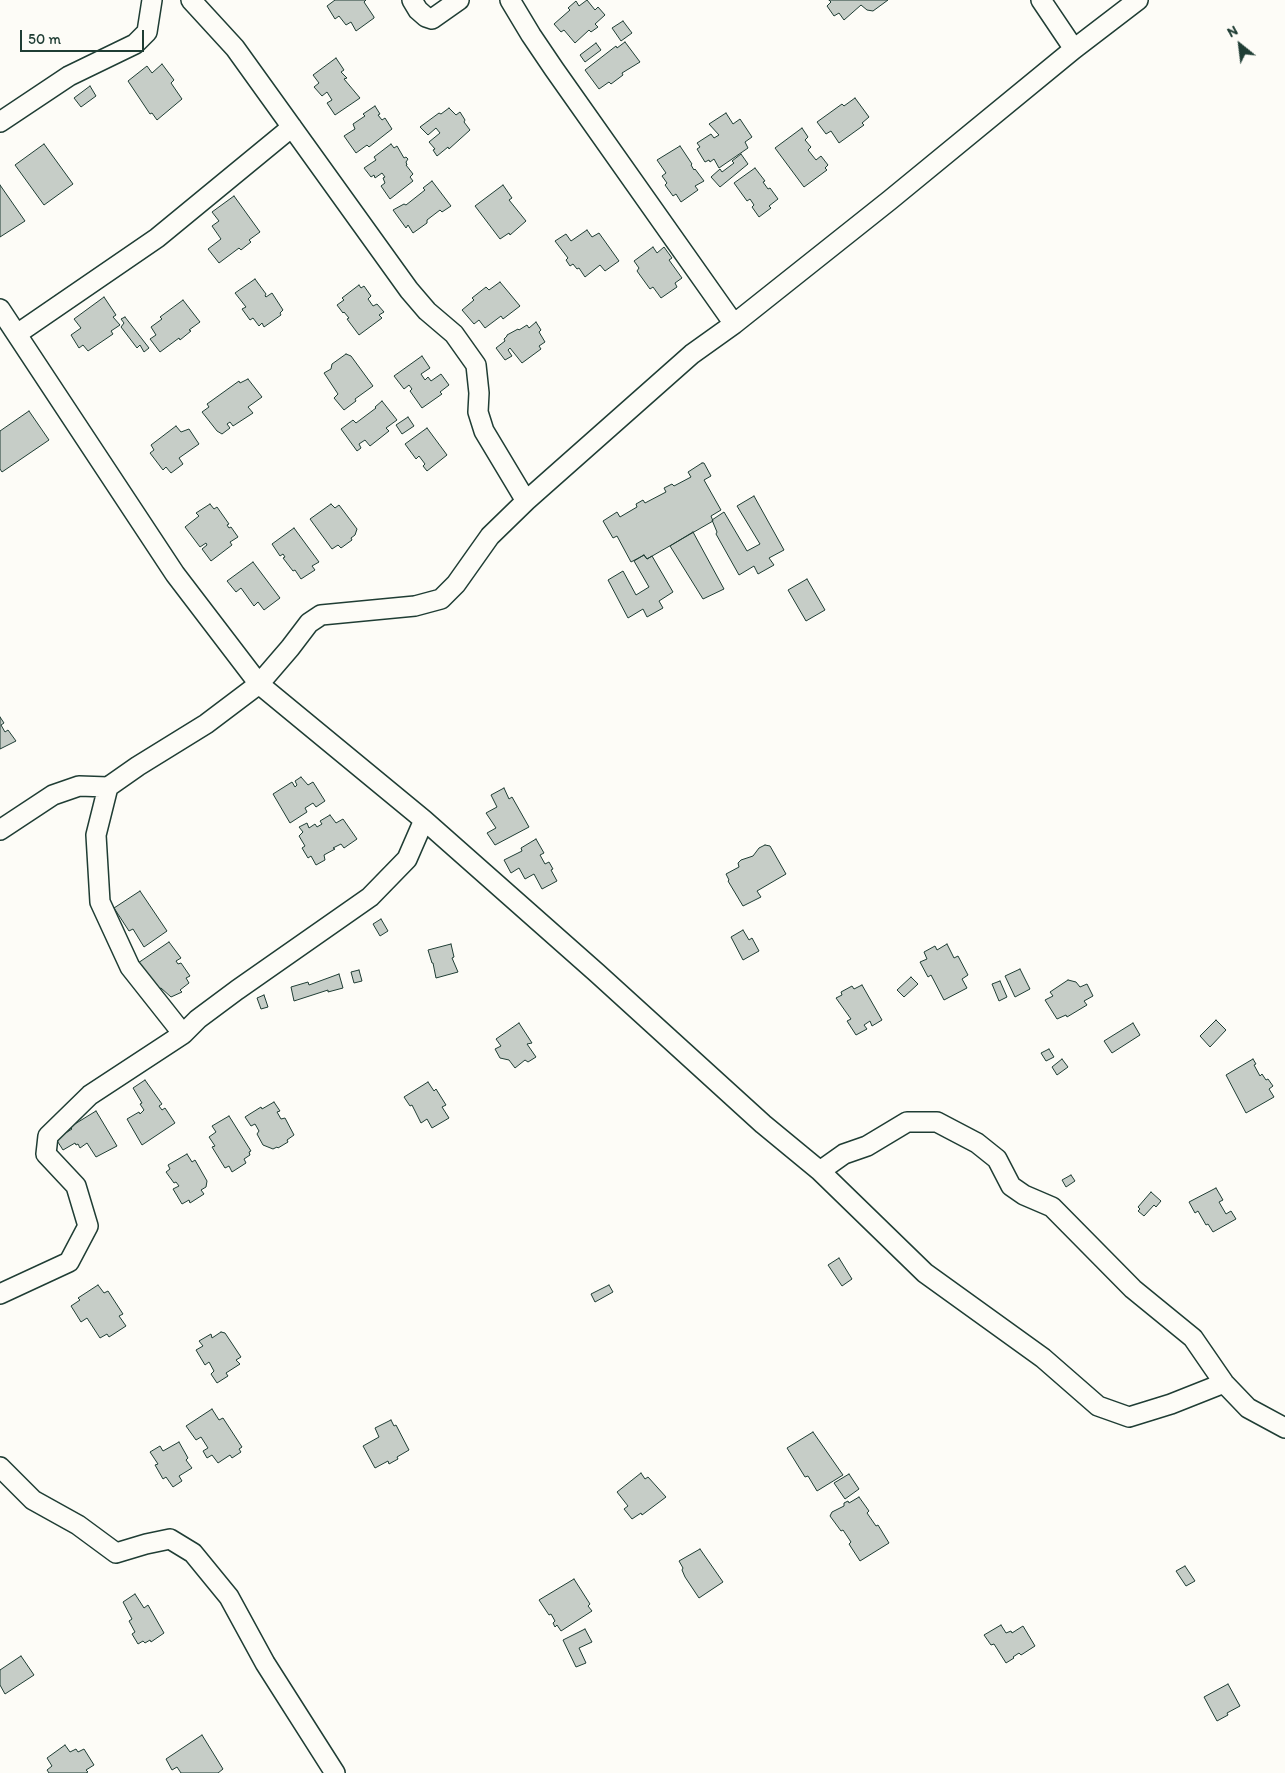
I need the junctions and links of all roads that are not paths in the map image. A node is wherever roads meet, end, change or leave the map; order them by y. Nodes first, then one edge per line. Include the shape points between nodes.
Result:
1 (152, 0) edge
2 (191, 0) edge
3 (412, 0) edge
4 (459, 0) edge
5 (510, 0) edge
6 (1040, 0) edge
7 (1138, 0) edge
8 (1074, 50) junction
9 (0, 122) edge
10 (292, 127) junction
11 (0, 308) edge
12 (734, 324) junction
13 (17, 334) junction
14 (526, 501) junction
15 (258, 684) junction
16 (108, 787) junction
17 (424, 820) junction
18 (0, 830) edge
19 (183, 1034) junction
20 (820, 1171) junction
21 (0, 1294) edge
22 (1224, 1383) junction
23 (1285, 1428) edge
24 (0, 1467) edge
25 (335, 1773) edge

1 - 9 street via 147,32 135,44 69,76
2 - 10 street via 235,48
3 - 4 street via 418,10 432,19
5 - 12 street via 554,69
6 - 8 street
7 - 8 street
8 - 12 street
10 - 13 street via 157,238
10 - 14 street via 409,290 426,311 454,334 476,365 478,412 484,431
11 - 13 street
12 - 14 street via 692,354
13 - 15 street via 175,574
14 - 15 street via 490,536 456,584 441,599 393,609 321,615 309,623
15 - 16 street via 206,724
15 - 17 street
16 - 18 street via 79,786 52,795
16 - 19 street via 96,835 100,902 130,967
17 - 19 street via 407,859 370,897 237,990
17 - 20 street via 763,1124
19 - 21 street via 90,1095 48,1136 46,1154 76,1186 88,1226 69,1262
20 - 22 street via 925,1273 1043,1358 1098,1406 1129,1417
20 - 22 street via 844,1154 867,1146 907,1122 937,1122 997,1159 1011,1186 1052,1207 1133,1289 1193,1338
22 - 23 street via 1248,1408
24 - 25 street via 33,1500 78,1525 116,1553 170,1539 193,1553 229,1597 265,1663

